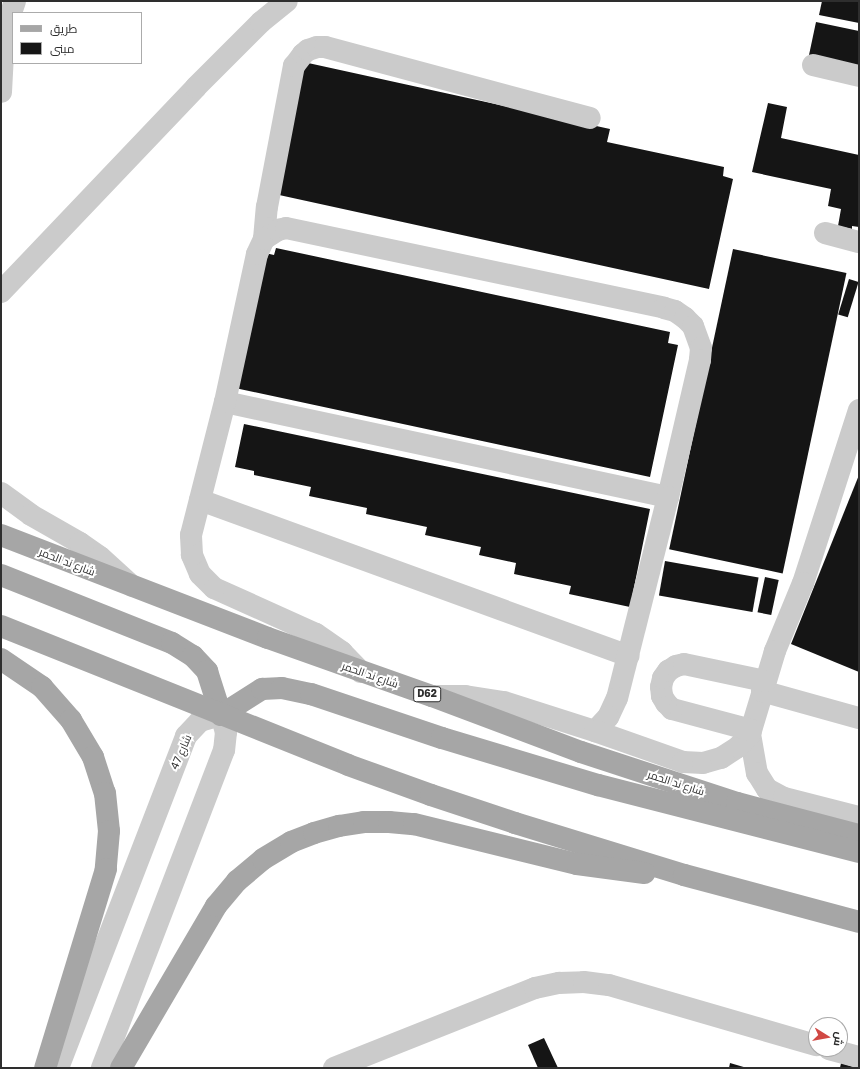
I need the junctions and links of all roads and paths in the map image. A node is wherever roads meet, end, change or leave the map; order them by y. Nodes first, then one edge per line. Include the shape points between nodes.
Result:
1 (15, 1) edge
2 (287, 1) edge
3 (2, 38) edge
4 (813, 65) dead end
5 (859, 76) edge
6 (1, 92) edge
7 (590, 118) dead end
8 (825, 233) dead end
9 (264, 239) junction
10 (859, 242) edge
11 (1, 292) edge
12 (225, 402) junction
13 (859, 410) edge
14 (1, 494) edge
15 (668, 497) junction
16 (200, 500) junction
17 (1, 536) edge
18 (1, 575) edge
19 (132, 587) junction
20 (1, 626) edge
21 (628, 656) junction
22 (1, 659) edge
23 (361, 672) junction
24 (764, 686) junction
25 (432, 696) junction
26 (221, 715) junction
27 (859, 718) edge
28 (595, 731) junction
29 (751, 732) junction
30 (859, 817) edge
31 (859, 835) edge
32 (859, 852) edge
33 (684, 875) junction
34 (859, 922) edge
35 (808, 1043) edge
36 (848, 1054) edge
37 (859, 1057) edge
38 (45, 1068) edge
39 (58, 1068) edge
40 (102, 1068) edge
41 (121, 1068) edge
42 (334, 1068) edge

1 - 3 street
2 - 11 street via 261,22 196,88
3 - 6 street
4 - 5 street
7 - 9 street via 326,47 308,50 294,66 267,207
8 - 10 street
9 - 12 street via 257,254
9 - 15 street via 278,230 295,229 675,311 693,326 698,337 700,360
12 - 15 street
12 - 16 street
13 - 24 street via 803,583 775,651
14 - 19 street via 100,557
15 - 21 street
16 - 21 street
16 - 23 street via 190,545 195,565 207,582 316,634 342,652
17 - 19 main road, شارع ند الحمر / D62
18 - 26 main road via 172,643 193,656 207,671
19 - 23 main road, شارع ند الحمر / D62
20 - 26 main road
21 - 28 street via 615,705
22 - 38 main road via 42,688 71,720 93,757 104,793 108,824 106,869
23 - 25 main road, شارع ند الحمر / D62
24 - 27 street
24 - 29 street
24 - 29 street via 684,664 668,671 663,678 662,696 672,710
25 - 28 street via 491,699
25 - 31 main road, شارع ند الحمر / D62 via 580,752 738,803
26 - 32 main road via 262,689 282,688 311,694 442,738 598,785
26 - 33 main road via 431,795
26 - 39 street, شارع 47 via 200,721 186,736
26 - 40 street via 226,732 224,750
28 - 29 street via 683,762 693,763 721,758 738,747
29 - 30 street via 757,773 768,789 784,798
33 - 34 main road
33 - 41 main road via 624,871 577,864 414,824 364,822 314,833 291,842 263,859 237,881 216,906
35 - 42 street via 609,985 559,983 534,988
36 - 37 street

